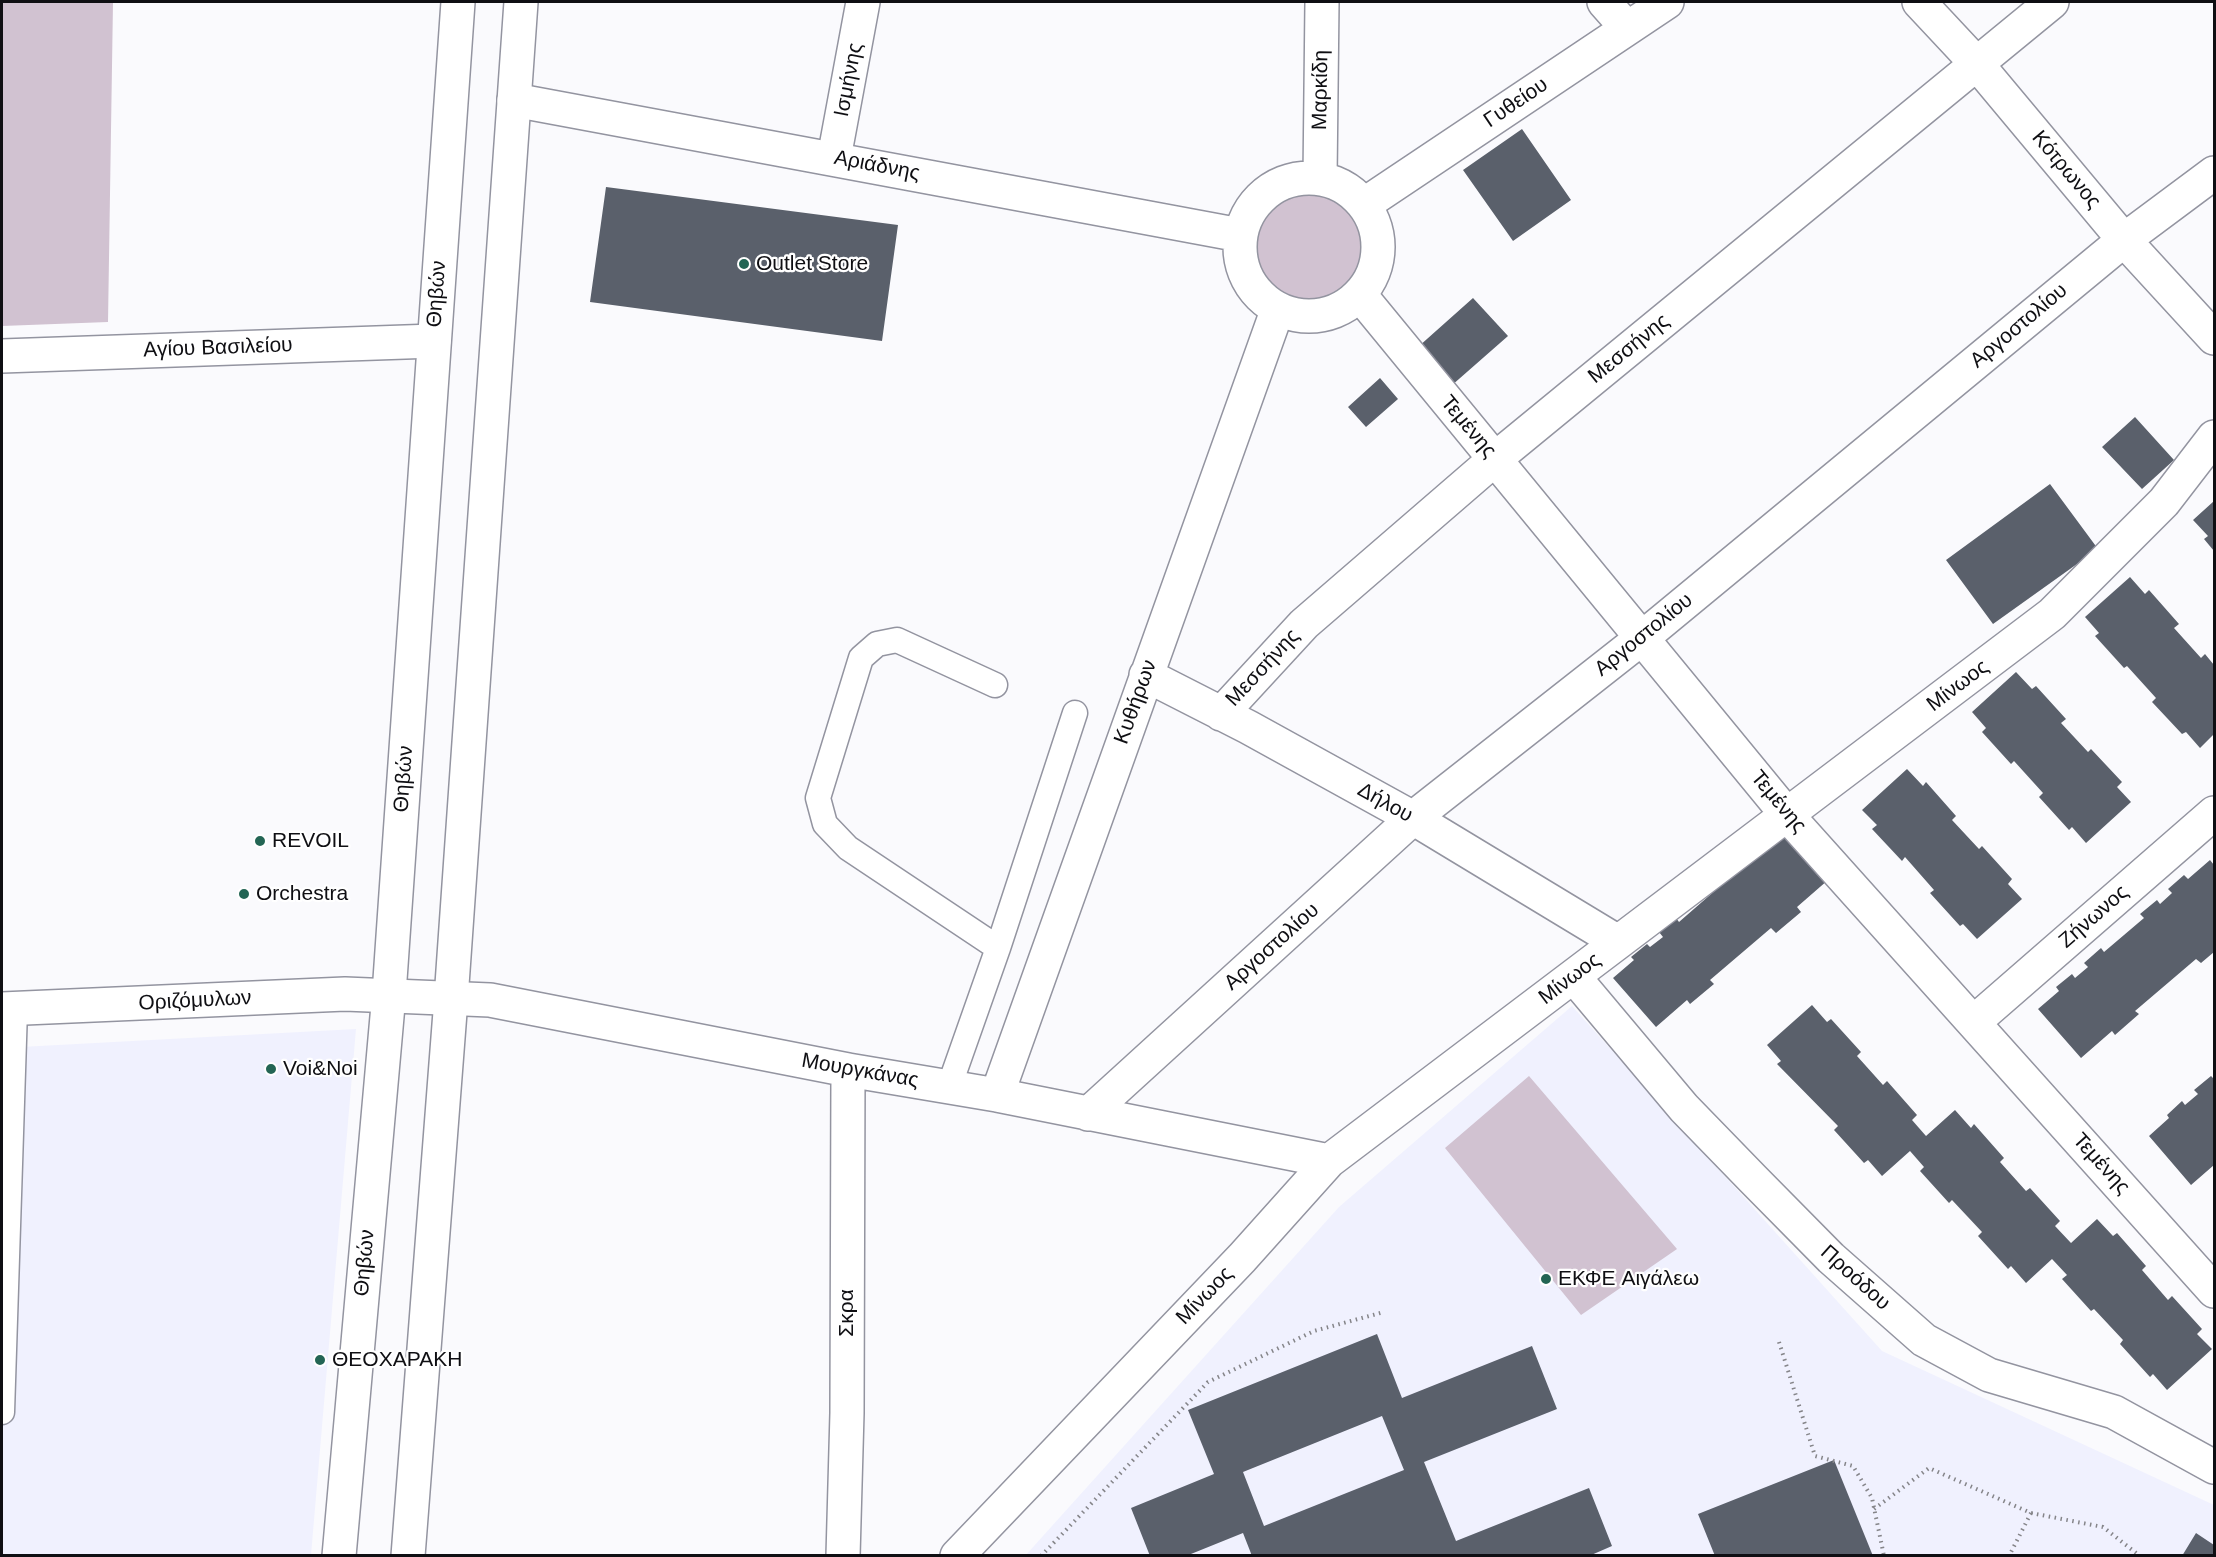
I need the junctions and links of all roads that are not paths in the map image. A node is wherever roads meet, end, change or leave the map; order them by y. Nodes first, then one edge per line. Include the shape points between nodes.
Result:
1 (458, 2) edge
2 (521, 2) edge
3 (863, 2) edge
4 (1322, 2) edge
5 (1604, 2) edge
6 (1667, 2) edge
7 (1919, 2) edge
8 (2052, 2) edge
9 (1628, 28) junction
10 (1977, 64) junction
11 (514, 100) junction
12 (834, 158) junction
13 (2214, 173) edge
14 (1320, 178) junction
15 (1365, 204) junction
16 (1240, 235) junction
17 (2124, 240) junction
18 (1360, 295) junction
19 (1277, 311) junction
20 (2214, 338) edge
21 (434, 340) junction
22 (2, 356) edge
23 (2214, 437) edge
24 (1495, 459) junction
25 (1642, 638) junction
26 (1146, 675) junction
27 (995, 685) dead end
28 (1075, 713) dead end
29 (1221, 714) junction
30 (2214, 813) edge
31 (1788, 816) junction
32 (1413, 818) junction
33 (1618, 942) junction
34 (998, 948) junction
35 (1574, 977) junction
36 (389, 994) junction
37 (452, 999) junction
38 (8, 1009) edge
39 (1974, 1022) junction
40 (848, 1070) junction
41 (949, 1087) junction
42 (998, 1095) junction
43 (1088, 1114) junction
44 (1329, 1161) junction
45 (2214, 1292) edge
46 (2, 1412) edge
47 (2214, 1467) edge
48 (339, 1556) edge
49 (408, 1556) edge
50 (843, 1556) edge
51 (957, 1556) edge

1 - 21 street, Θηβών
2 - 11 street
3 - 12 street, Ισμήνης
4 - 14 street, Μαρκίδη
5 - 9 street
6 - 9 street, Γυθείου
7 - 10 street, Κότρωνος
8 - 10 street, Μεσσήνης
9 - 15 street, Γυθείου
10 - 17 street, Κότρωνος
10 - 24 street, Μεσσήνης
11 - 12 street, Αριάδνης
11 - 37 street
12 - 16 street, Αριάδνης
13 - 17 street, Αργοστολίου
14 - 15 street via 1347,188
14 - 16 street via 1284,182 1266,192 1249,211
15 - 18 street via 1375,221 1380,245 1374,273
16 - 19 street via 1240,258 1247,281
17 - 20 street, Κότρωνος
17 - 25 street, Αργοστολίου
18 - 19 street via 1338,312 1304,317
18 - 24 street, Τεμένης
19 - 26 street, Κυθήρων
21 - 22 street, Αγίου Βασιλείου
21 - 36 street, Θηβών
23 - 31 street, Μίνωος via 2164,502 2052,614
24 - 25 street, Τεμένης
24 - 29 street, Μεσσήνης via 1304,624
25 - 31 street, Τεμένης
25 - 32 street, Αργοστολίου
26 - 29 street, Δήλου
26 - 42 street, Κυθήρων
27 - 34 lane via 897,640 877,644 861,658 818,798 825,824 848,848
28 - 34 lane
29 - 32 street, Δήλου
30 - 39 street, Ζήνωνος
31 - 33 street, Μίνωος
31 - 39 street, Τεμένης
32 - 33 street, Δήλου
32 - 43 street, Αργοστολίου
33 - 35 street, Μίνωος
34 - 41 lane
35 - 44 street, Μίνωος
35 - 47 street, Προόδου via 1684,1108 1831,1258 1924,1341 1989,1375 2114,1412
36 - 37 street, Μουργκάνας
36 - 38 street, Οριζόμυλων
36 - 48 street, Θηβών
37 - 40 street, Μουργκάνας via 490,1000
37 - 49 street
38 - 46 lane
39 - 45 street, Τεμένης
40 - 41 street, Μουργκάνας
40 - 50 street, Σκρα
41 - 42 street, Μουργκάνας
42 - 43 street, Μουργκάνας
43 - 44 street, Μουργκάνας
44 - 51 street, Μίνωος via 1242,1258

